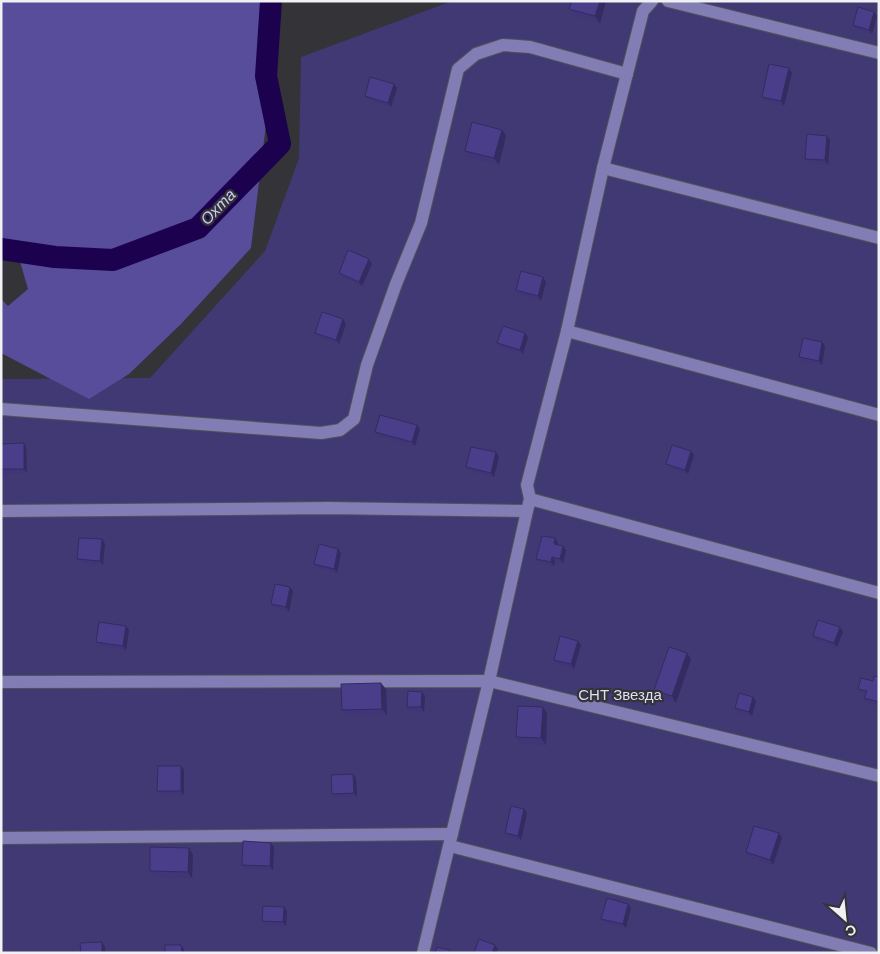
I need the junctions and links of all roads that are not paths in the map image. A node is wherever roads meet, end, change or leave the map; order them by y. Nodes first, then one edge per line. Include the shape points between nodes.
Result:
1 (652, 1) edge
2 (668, 1) edge
3 (879, 53) edge
4 (627, 74) junction
5 (603, 168) junction
6 (879, 238) edge
7 (568, 331) junction
8 (1, 409) edge
9 (879, 415) edge
10 (528, 505) junction
11 (1, 511) edge
12 (879, 593) edge
13 (489, 681) junction
14 (1, 682) edge
15 (879, 776) edge
16 (1, 838) edge
17 (451, 840) junction
18 (423, 953) edge
19 (871, 953) edge

1 - 4 street via 643,11
2 - 3 street
4 - 5 street
4 - 8 street via 530,47 503,45 476,54 458,68 420,224 368,365 354,419 340,430 321,433
5 - 6 street
5 - 7 street
7 - 9 street
7 - 10 street via 527,485
10 - 11 street
10 - 12 street
10 - 13 street
13 - 14 street
13 - 15 street
13 - 17 street
16 - 17 street
17 - 18 street
17 - 19 street

